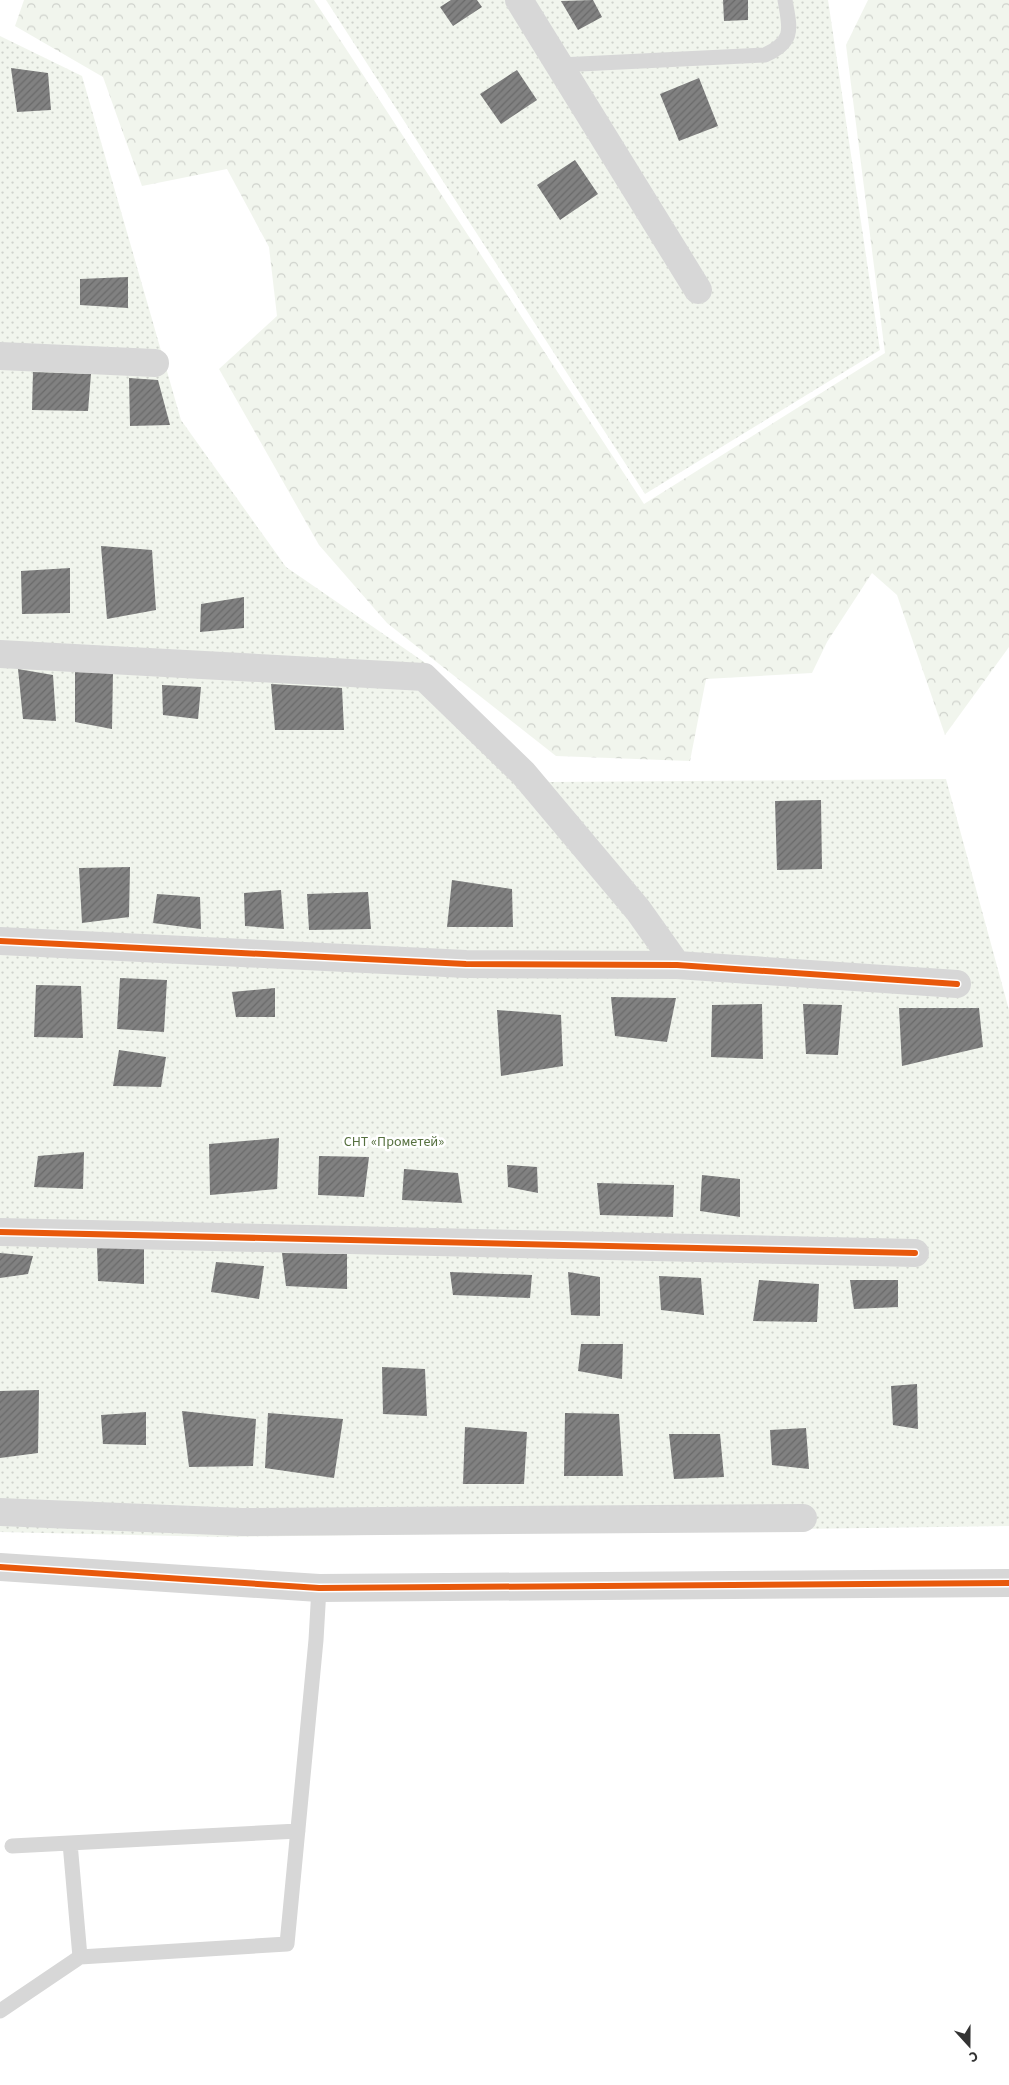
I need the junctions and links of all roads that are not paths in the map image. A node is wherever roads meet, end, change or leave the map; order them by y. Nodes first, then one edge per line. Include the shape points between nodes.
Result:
1 (519, 0) edge
2 (785, 0) edge
3 (560, 66) junction
4 (698, 290) dead end
5 (0, 356) edge
6 (155, 363) dead end
7 (0, 654) edge
8 (0, 941) edge
9 (677, 965) junction
10 (957, 984) dead end
11 (0, 1232) edge
12 (915, 1253) dead end
13 (0, 1512) edge
14 (803, 1518) dead end
15 (0, 1567) edge
16 (1009, 1583) edge
17 (319, 1588) junction
18 (298, 1831) junction
19 (70, 1843) junction
20 (12, 1846) dead end
21 (80, 1957) junction
22 (0, 2010) edge

1 - 3 street
2 - 3 lane via 788,36 780,48 765,55
3 - 4 street
5 - 6 street
7 - 9 street via 424,678 523,773 638,910
8 - 9 street via 466,964
9 - 10 street
11 - 12 street
13 - 14 street via 242,1522
15 - 17 street
16 - 17 street
17 - 18 lane
18 - 19 lane
18 - 21 lane via 287,1944
19 - 20 lane
19 - 21 lane
21 - 22 lane

